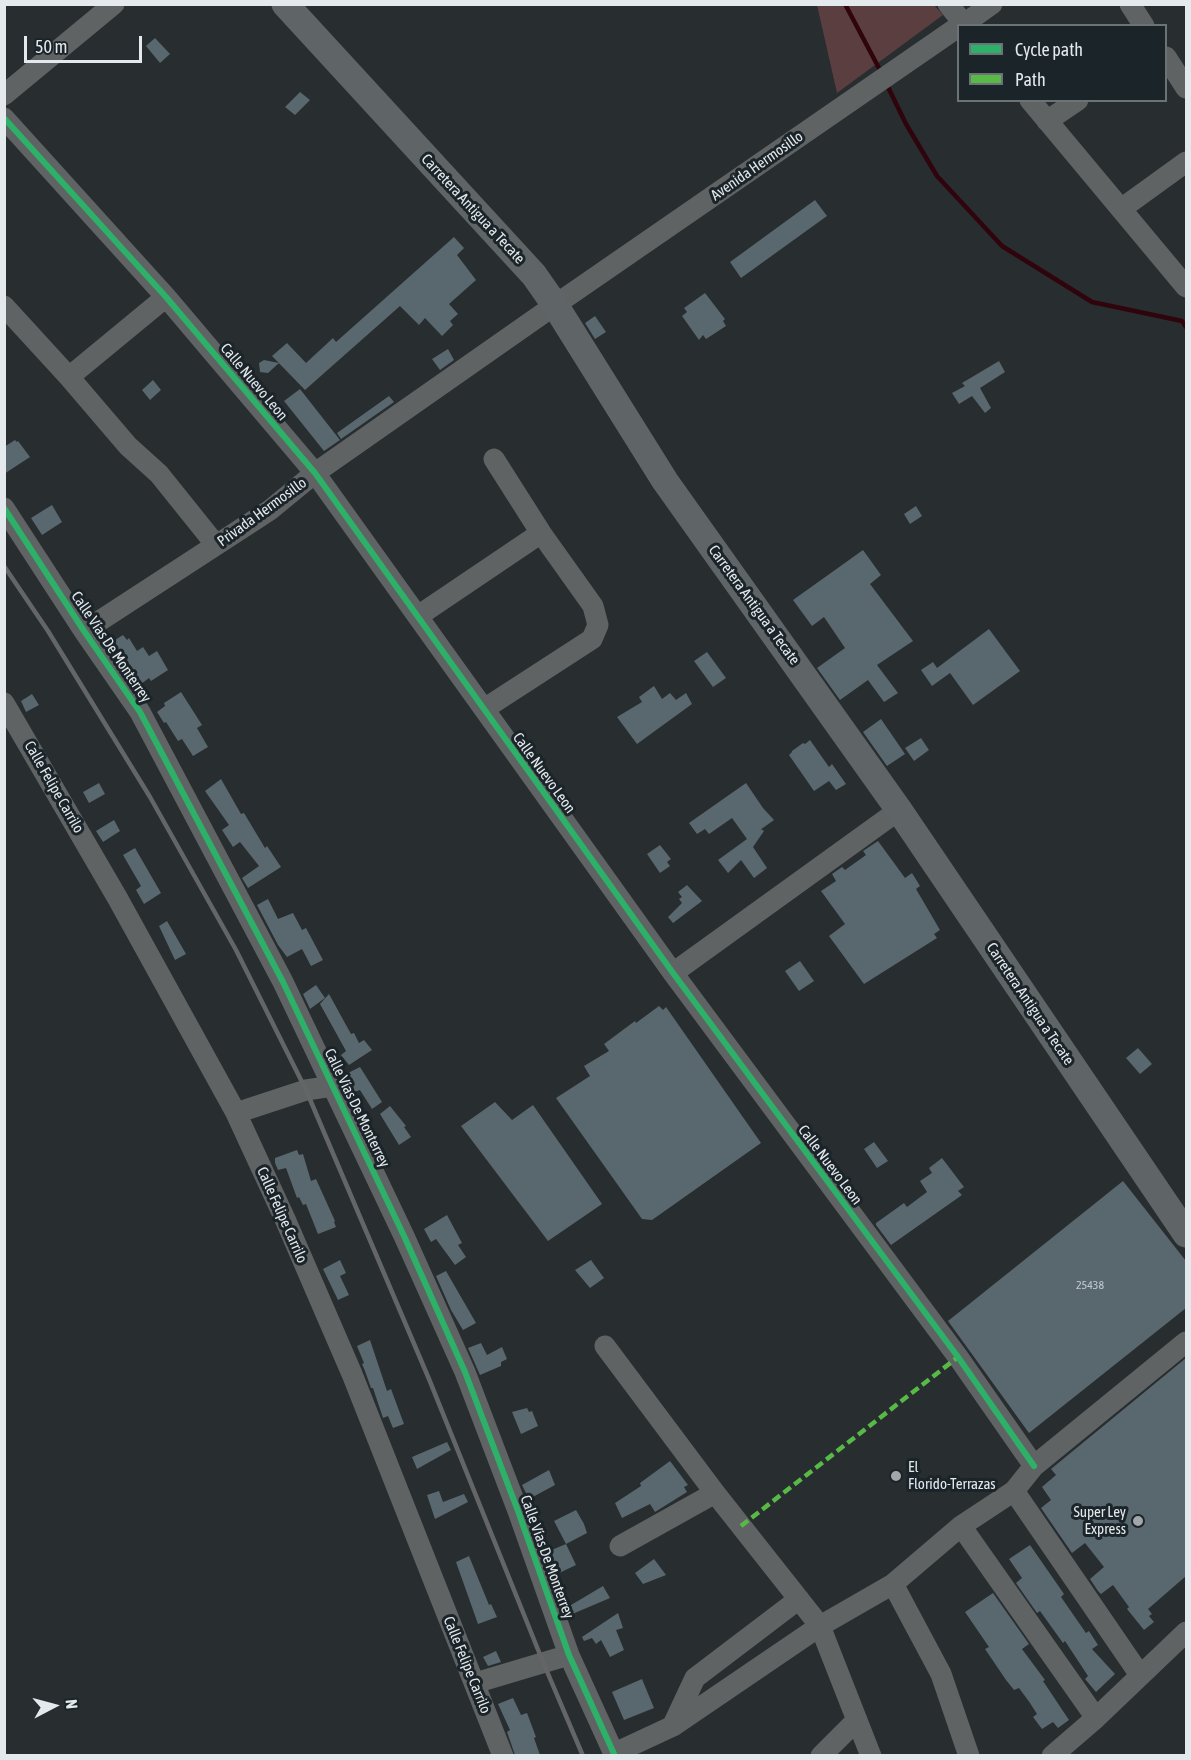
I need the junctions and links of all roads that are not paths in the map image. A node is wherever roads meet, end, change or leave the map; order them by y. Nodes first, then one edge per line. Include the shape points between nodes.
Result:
1 (114, 4) edge
2 (285, 4) edge
3 (948, 4) edge
4 (992, 4) edge
5 (1130, 4) edge
6 (960, 24) edge
7 (964, 24) edge
8 (1143, 24) edge
9 (957, 29) edge
10 (1167, 59) edge
11 (1186, 88) edge
12 (4, 95) edge
13 (1032, 102) edge
14 (1075, 102) edge
15 (4, 118) edge
16 (1047, 121) junction
17 (1186, 162) edge
18 (1121, 209) junction
19 (1186, 287) edge
20 (166, 297) junction
21 (4, 306) edge
22 (555, 306) junction
23 (69, 376) junction
24 (494, 459) dead end
25 (315, 473) junction
26 (4, 508) edge
27 (541, 532) junction
28 (216, 545) junction
29 (418, 616) junction
30 (84, 631) junction
31 (4, 703) edge
32 (484, 709) junction
33 (899, 810) junction
34 (673, 973) junction
35 (333, 1086) junction
36 (236, 1113) junction
37 (1186, 1234) edge
38 (1186, 1342) edge
39 (605, 1346) dead end
40 (1034, 1466) junction
41 (1014, 1491) junction
42 (715, 1493) junction
43 (961, 1526) junction
44 (620, 1546) dead end
45 (893, 1584) junction
46 (799, 1599) junction
47 (819, 1626) junction
48 (1186, 1632) edge
49 (569, 1655) junction
50 (1140, 1676) junction
51 (475, 1683) junction
52 (1096, 1718) junction
53 (857, 1720) junction
54 (673, 1726) junction
55 (615, 1754) edge
56 (503, 1755) edge
57 (820, 1755) edge
58 (870, 1755) edge
59 (969, 1755) edge
60 (1052, 1755) edge

1 - 12 street
2 - 22 main road, Carretera Antigua a Tecate via 534,275
3 - 6 street
4 - 7 street, Avenida Hermosillo
5 - 8 street
9 - 22 street, Avenida Hermosillo
10 - 11 street
13 - 16 street
14 - 16 street
15 - 20 street, Calle Nuevo Leon
16 - 18 street
17 - 18 street
18 - 19 street
20 - 23 street
20 - 25 street, Calle Nuevo Leon
21 - 23 street
22 - 25 street, Privada Hermosillo
22 - 33 main road, Carretera Antigua a Tecate via 665,481
23 - 28 street via 128,446 159,474
24 - 27 street
25 - 28 street, Privada Hermosillo via 270,510
25 - 29 street, Calle Nuevo Leon
26 - 30 street, Calle Vías De Monterrey
27 - 29 street
27 - 32 street via 593,606 598,625 592,639
28 - 30 street, Privada Hermosillo
29 - 32 street, Calle Nuevo Leon
30 - 35 street, Calle Vías De Monterrey via 140,712 174,774
31 - 36 street, Calle Felipe Carrilo
32 - 34 street, Calle Nuevo Leon
33 - 34 street
33 - 37 main road, Carretera Antigua a Tecate
34 - 40 street, Calle Nuevo Leon via 958,1357
35 - 36 street via 306,1090
35 - 49 street, Calle Vías De Monterrey via 465,1372
36 - 51 street, Calle Felipe Carrilo via 352,1374
38 - 40 street
39 - 42 street
40 - 41 street
41 - 43 street
41 - 50 street
42 - 44 street
42 - 46 street
43 - 45 street
43 - 52 street
45 - 47 street
45 - 59 street via 941,1674
46 - 47 street
46 - 54 street via 696,1678
47 - 53 street
47 - 54 street
48 - 50 street
49 - 51 street
49 - 55 street, Calle Vías De Monterrey
50 - 52 street
51 - 56 street, Calle Felipe Carrilo
52 - 60 street
53 - 57 street
53 - 58 street
54 - 55 street

